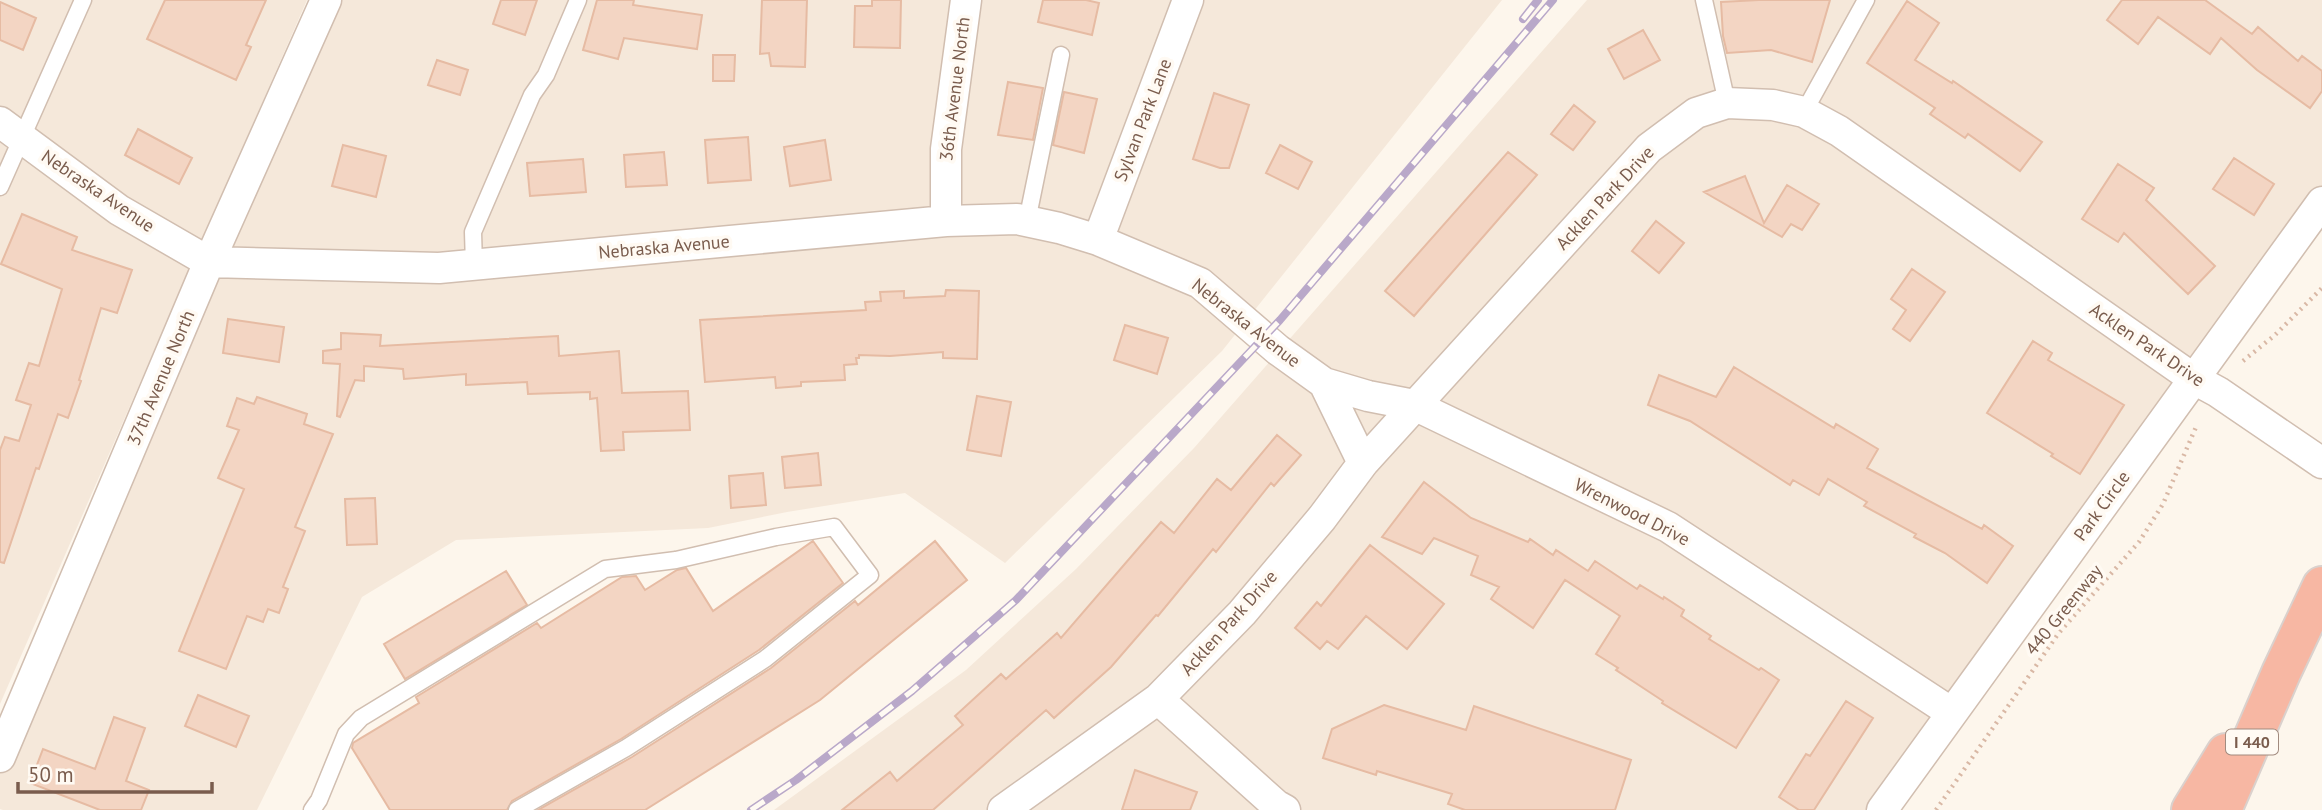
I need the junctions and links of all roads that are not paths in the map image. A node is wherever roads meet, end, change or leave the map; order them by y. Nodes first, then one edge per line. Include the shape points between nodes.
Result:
1 (83, 0) edge
2 (326, 0) edge
3 (578, 0) edge
4 (965, 0) edge
5 (1188, 0) edge
6 (1704, 0) edge
7 (1866, 0) edge
8 (1061, 55) dead end
9 (1727, 103) junction
10 (1804, 112) junction
11 (11, 131) edge
12 (0, 187) edge
13 (2322, 202) edge
14 (946, 221) junction
15 (1027, 221) junction
16 (1098, 240) junction
17 (209, 262) junction
18 (474, 265) junction
19 (2194, 379) junction
20 (1324, 383) junction
21 (1415, 405) junction
22 (1363, 463) junction
23 (2322, 463) edge
24 (2322, 586) edge
25 (2281, 673) junction
26 (1158, 699) junction
27 (1952, 713) junction
28 (0, 757) edge
29 (312, 810) edge
30 (517, 810) edge
31 (1003, 810) edge
32 (1285, 810) edge
33 (1882, 810) edge
34 (2191, 810) edge
35 (2222, 810) edge

1 - 11 lane
2 - 17 street, 37th Avenue North
3 - 18 lane via 473,232
4 - 14 street, 36th Avenue North via 946,149
5 - 16 street, Sylvan Park Lane
6 - 9 lane
7 - 10 lane
8 - 15 lane
9 - 10 street, Acklen Park Drive
9 - 21 street, Acklen Park Drive via 1696,113 1649,148
10 - 19 street, Acklen Park Drive via 1839,131
11 - 12 lane
11 - 17 street, Nebraska Avenue via 119,210
13 - 19 street, Park Circle
14 - 15 street, Nebraska Avenue
14 - 18 street, Nebraska Avenue
15 - 16 street, Nebraska Avenue
16 - 20 street, Nebraska Avenue via 1200,283
17 - 18 street, Nebraska Avenue
17 - 28 street, 37th Avenue North
19 - 23 street, Acklen Park Drive
19 - 27 street, Park Circle
20 - 21 street, Wrenwood Drive
20 - 22 street
21 - 22 street, Acklen Park Drive
21 - 27 street, Wrenwood Drive via 1668,527
22 - 26 street, Acklen Park Drive via 1242,613
24 - 25 highway, I 440
25 - 34 highway
25 - 35 highway, I 440
26 - 31 street, Acklen Park Drive
26 - 32 street
27 - 33 street, Park Circle
29 - 30 lane via 346,734 361,718 605,569 676,560 834,527 870,575 765,659 626,748

